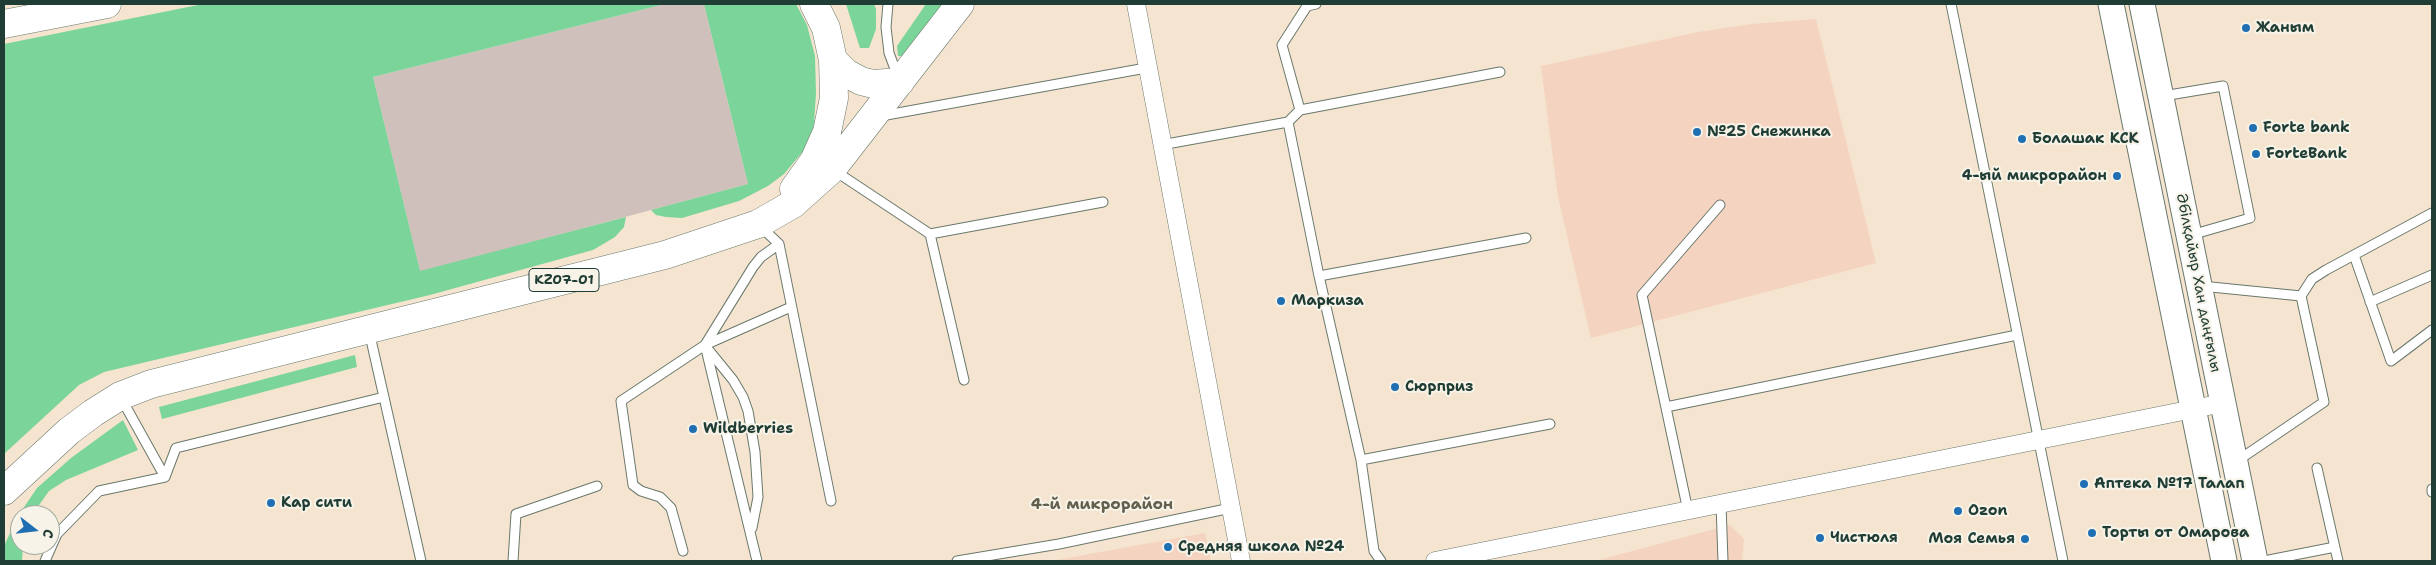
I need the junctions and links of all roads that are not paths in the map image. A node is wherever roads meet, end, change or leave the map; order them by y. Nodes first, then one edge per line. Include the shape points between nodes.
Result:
1 (106, 4) edge
2 (814, 4) edge
3 (888, 4) edge
4 (960, 4) edge
5 (1136, 4) edge
6 (1316, 4) edge
7 (1952, 4) edge
8 (2111, 4) edge
9 (2142, 4) edge
10 (4, 24) edge
11 (833, 60) junction
12 (1146, 68) junction
13 (1500, 72) dead end
14 (900, 82) junction
15 (2160, 96) junction
16 (1300, 110) junction
17 (873, 117) junction
18 (1288, 122) junction
19 (1161, 145) junction
20 (832, 169) junction
21 (1102, 202) dead end
22 (1720, 205) dead end
23 (2432, 212) edge
24 (758, 224) junction
25 (930, 234) junction
26 (2188, 236) junction
27 (1526, 238) dead end
28 (778, 244) junction
29 (2354, 255) junction
30 (2432, 275) edge
31 (1319, 276) junction
32 (2198, 286) junction
33 (2301, 296) junction
34 (2370, 302) junction
35 (791, 307) junction
36 (368, 329) junction
37 (2432, 330) edge
38 (2017, 336) junction
39 (705, 345) junction
40 (964, 380) dead end
41 (120, 396) junction
42 (384, 397) junction
43 (2223, 403) junction
44 (1666, 407) junction
45 (2194, 409) junction
46 (1550, 424) dead end
47 (2038, 441) junction
48 (1361, 460) junction
49 (2235, 463) junction
50 (2317, 468) dead end
51 (14, 475) edge
52 (165, 477) junction
53 (597, 486) dead end
54 (4, 491) edge
55 (831, 501) dead end
56 (4, 503) edge
57 (1721, 504) junction
58 (1231, 508) junction
59 (1688, 511) junction
60 (751, 533) junction
61 (2335, 547) junction
62 (684, 551) dead end
63 (46, 561) edge
64 (421, 561) edge
65 (513, 561) edge
66 (757, 561) edge
67 (957, 561) edge
68 (1241, 561) edge
69 (1381, 561) edge
70 (1435, 561) edge
71 (1723, 561) edge
72 (2063, 561) edge
73 (2224, 561) edge
74 (2255, 561) edge
75 (2264, 561) edge
76 (2338, 561) edge

1 - 10 main road
2 - 11 main road, KZ07-01 via 826,28
3 - 14 lane via 889,53
4 - 14 main road, KZ07-01
5 - 12 street
6 - 16 lane via 1307,6 1282,45
7 - 38 lane
8 - 45 main road, Әбілқайыр Хан даңғылы
9 - 15 main road, Әбілқайыр Хан даңғылы
11 - 14 main road via 846,73 861,81 873,84
11 - 24 main road, KZ07-01 via 834,98 827,132 814,161 795,189
12 - 17 lane
12 - 19 street
13 - 16 lane
14 - 17 main road, KZ07-01
15 - 26 main road, Әбілқайыр Хан даңғылы
15 - 26 lane via 2223,86 2250,218
16 - 18 lane
17 - 20 main road, KZ07-01
18 - 19 lane
18 - 31 lane
19 - 58 street
20 - 24 main road, KZ07-01 via 793,204
20 - 25 lane
21 - 25 lane
22 - 44 lane via 1642,295
23 - 29 lane
24 - 28 lane
24 - 36 main road, KZ07-01 via 665,255
25 - 40 lane
26 - 32 main road, Әбілқайыр Хан даңғылы
27 - 31 lane
28 - 35 lane
28 - 39 lane via 753,267
29 - 33 lane via 2312,279
29 - 34 lane
30 - 34 lane
31 - 48 lane
32 - 33 lane
32 - 43 main road, Әбілқайыр Хан даңғылы
33 - 49 lane via 2324,402
34 - 37 lane via 2391,361
35 - 39 lane
35 - 55 lane
36 - 41 main road, KZ07-01 via 180,376
36 - 42 lane
38 - 44 lane
38 - 47 lane
39 - 60 lane
39 - 60 lane via 732,380 748,411 758,497
39 - 62 lane via 621,401 633,485 660,497 671,508
41 - 51 main road, KZ07-01 via 69,430
41 - 52 lane
42 - 52 lane via 176,448
42 - 64 lane
43 - 45 street
43 - 49 main road, Әбілқайыр Хан даңғылы
44 - 59 lane
45 - 47 street
45 - 73 main road, Әбілқайыр Хан даңғылы
46 - 48 lane
47 - 57 street
47 - 72 lane
48 - 69 lane via 1374,551
49 - 74 main road, Әбілқайыр Хан даңғылы
50 - 61 lane
51 - 54 main road, KZ07-01
51 - 56 main road, KZ07-01
52 - 63 lane via 99,491 57,534
53 - 65 lane via 516,514
57 - 59 street
57 - 71 lane
58 - 67 lane
58 - 68 street
59 - 70 street
60 - 66 lane
61 - 75 lane
61 - 76 lane

